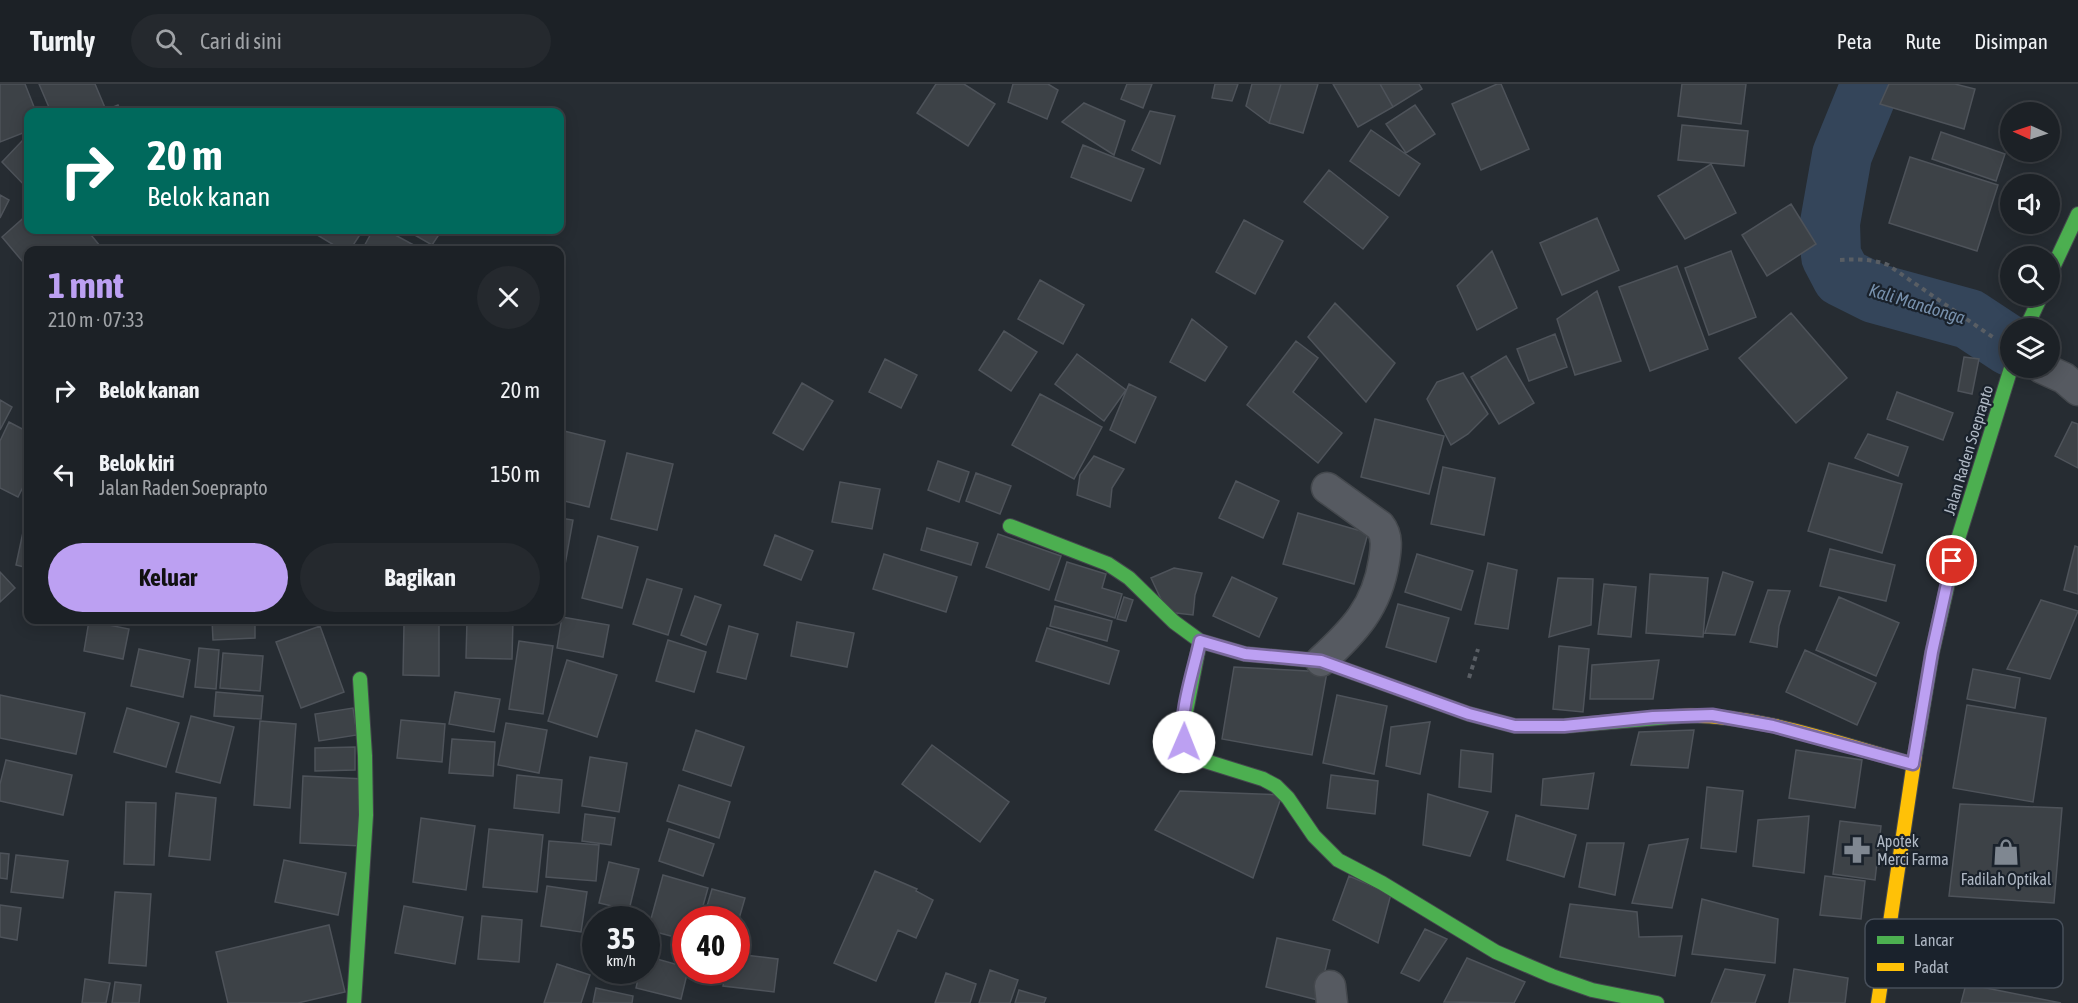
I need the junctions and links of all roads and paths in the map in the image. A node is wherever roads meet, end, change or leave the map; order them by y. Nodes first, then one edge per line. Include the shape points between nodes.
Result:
1 (2078, 214) edge
2 (2060, 252) edge
3 (1840, 260) dead end
4 (2000, 341) edge
5 (2060, 376) edge
6 (2008, 378) edge
7 (2078, 390) edge
8 (1326, 488) dead end
9 (1010, 526) dead end
10 (1200, 641) junction
11 (1321, 661) junction
12 (360, 679) dead end
13 (1913, 764) junction
14 (1890, 919) edge
15 (1880, 988) edge
16 (354, 1003) edge
17 (1657, 1003) edge
18 (1878, 1003) edge

1 - 2 main road
3 - 4 path via 1862,259 1888,265
5 - 7 street
6 - 13 main road, Jalan Raden Soeprapto via 1958,539 1932,652
8 - 11 street via 1380,526 1384,531 1385,553 1381,583 1365,616
9 - 10 main road via 1108,564
10 - 11 main road via 1245,654
10 - 17 main road via 1182,732 1190,752 1199,759 1276,786 1333,856 1496,952 1592,990
11 - 13 main road via 1469,714 1515,726 1712,715 1773,726
12 - 16 main road via 366,792
13 - 14 main road, Jalan Raden Soeprapto
15 - 18 main road, Jalan Raden Soeprapto

